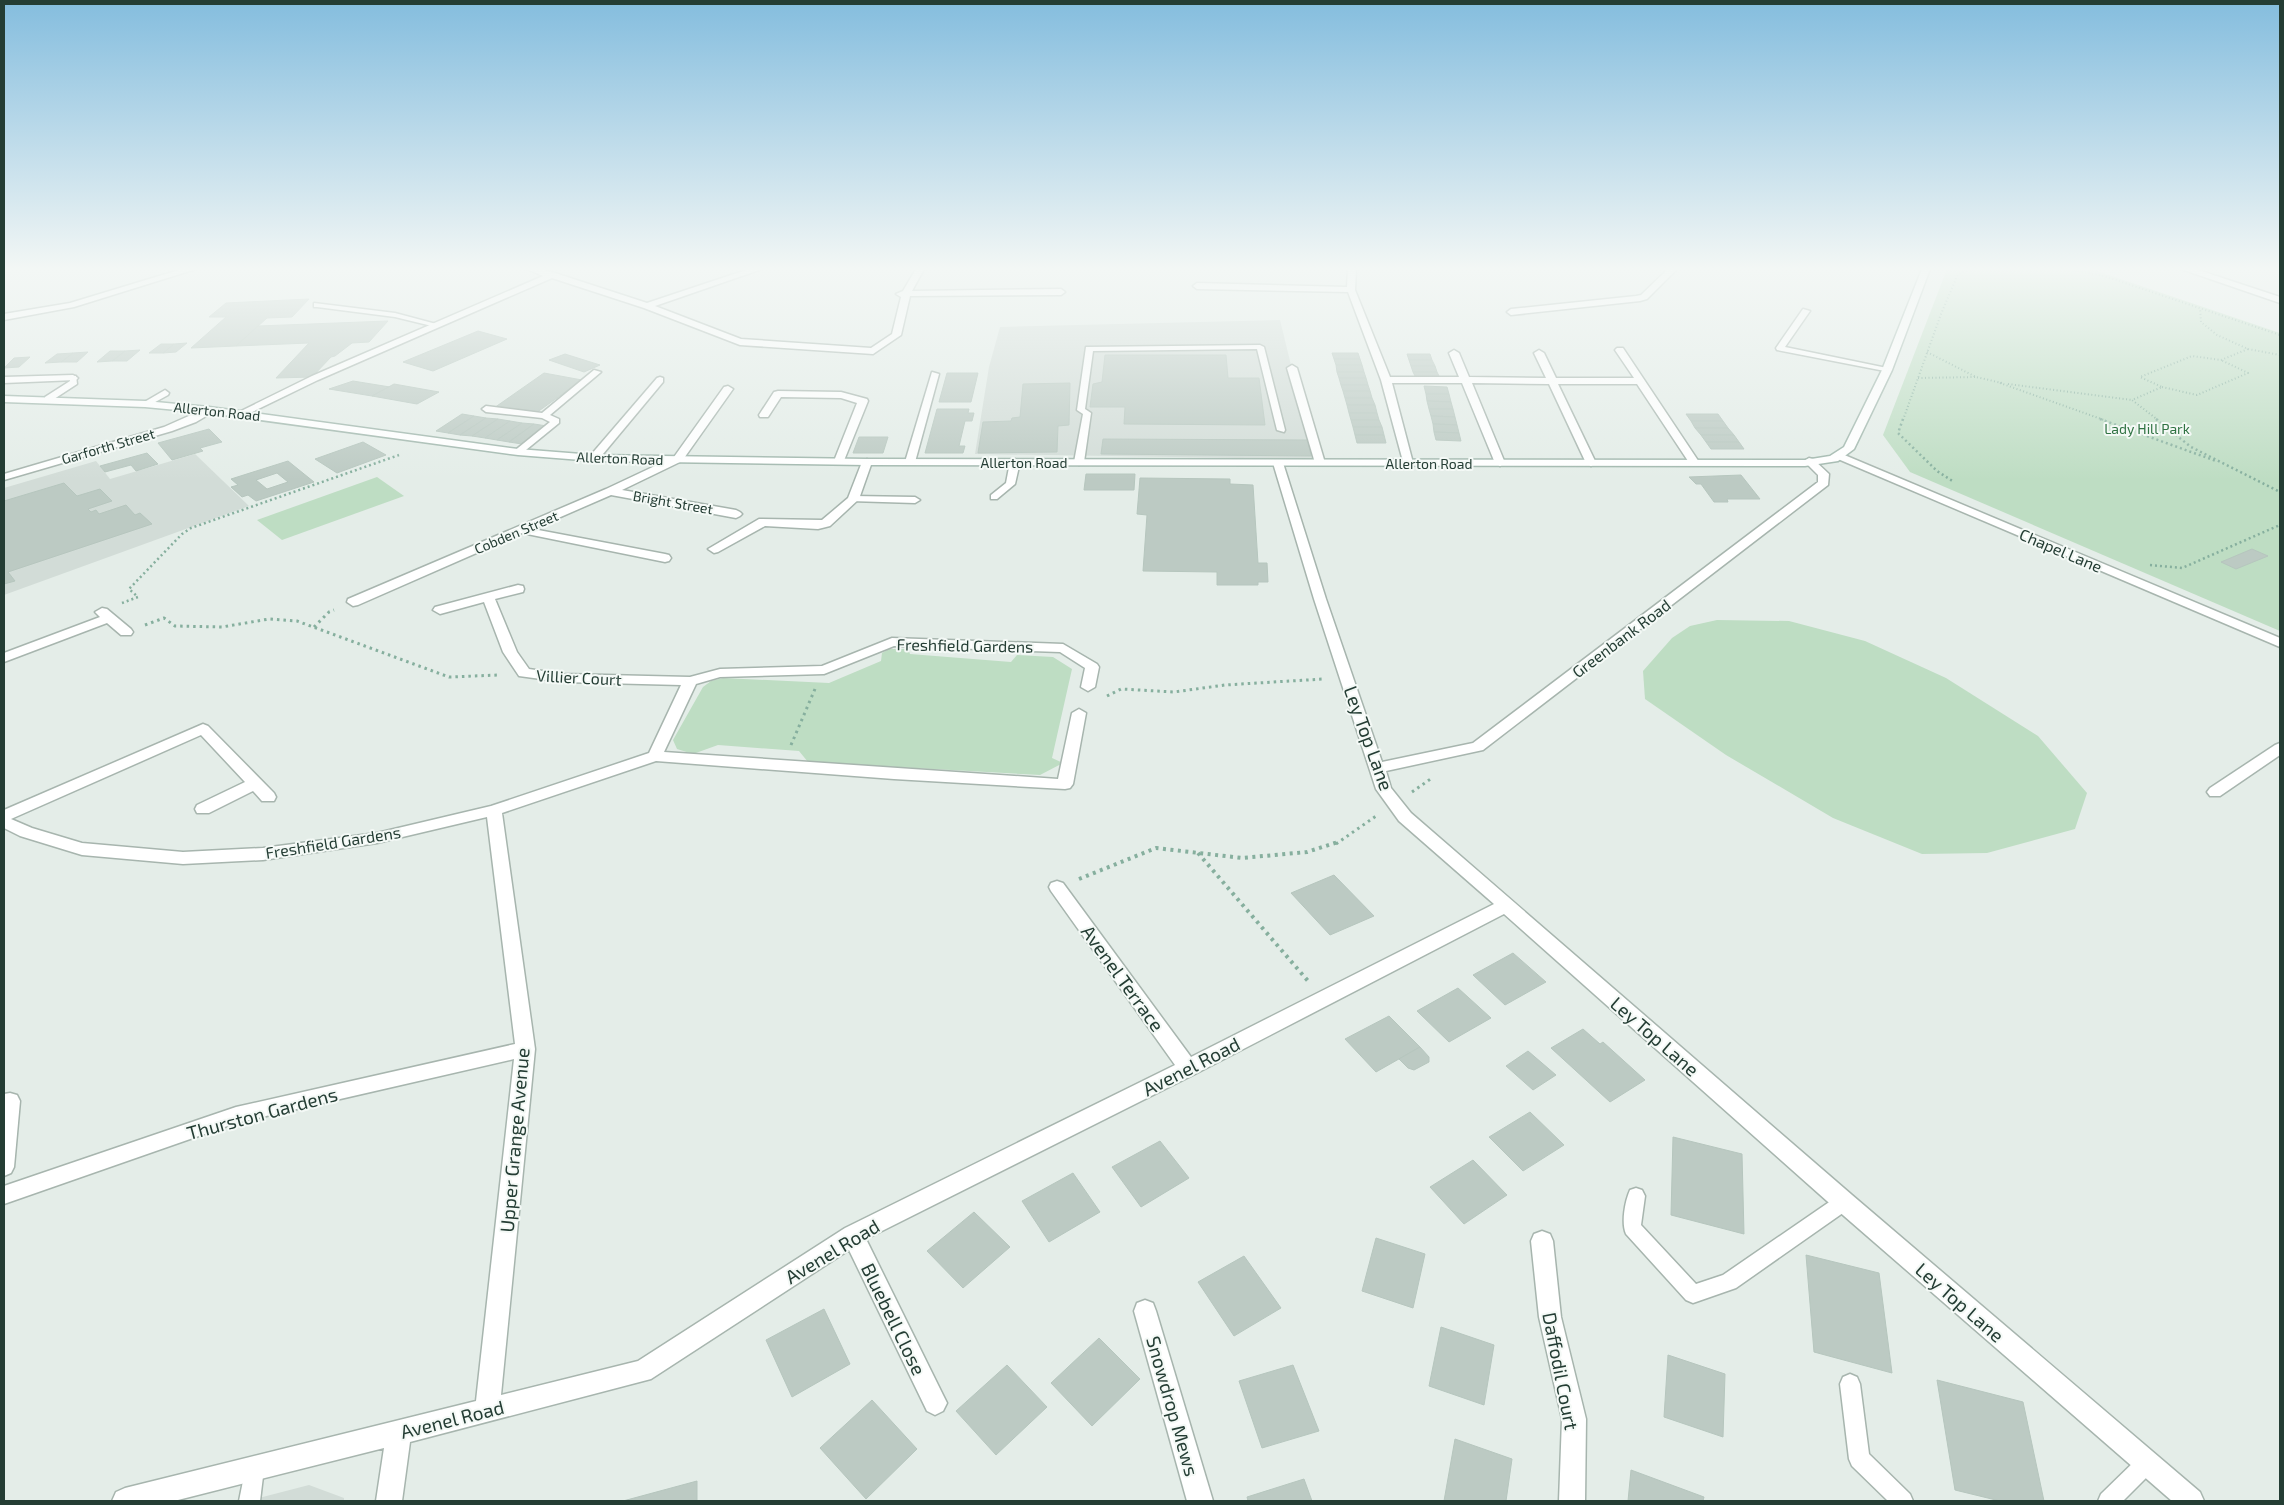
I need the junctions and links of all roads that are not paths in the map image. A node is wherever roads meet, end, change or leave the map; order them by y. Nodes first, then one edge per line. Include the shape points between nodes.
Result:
1 (405, 339) edge
2 (733, 339) edge
3 (890, 339) edge
4 (1371, 339) edge
5 (1786, 339) edge
6 (1899, 339) edge
7 (1620, 350) dead end
8 (1454, 353) dead end
9 (1539, 353) dead end
10 (1292, 368) dead end
11 (1887, 370) junction
12 (597, 372) dead end
13 (936, 374) dead end
14 (73, 378) joint
15 (4, 380) edge
16 (660, 380) dead end
17 (1386, 380) junction
18 (1465, 380) junction
19 (1552, 381) junction
20 (1640, 381) junction
21 (728, 389) dead end
22 (164, 393) dead end
23 (4, 399) edge
24 (48, 399) junction
25 (145, 404) junction
26 (486, 409) dead end
27 (210, 410) junction
28 (242, 413) junction
29 (764, 415) dead end
30 (544, 416) junction
31 (1281, 430) dead end
32 (518, 452) junction
33 (1842, 456) junction
34 (594, 458) junction
35 (678, 459) junction
36 (839, 462) junction
37 (867, 462) junction
38 (910, 462) junction
39 (1015, 462) junction
40 (1080, 462) junction
41 (1694, 462) junction
42 (1810, 462) junction
43 (1278, 463) junction
44 (1320, 463) junction
45 (1500, 463) junction
46 (1591, 463) junction
47 (1408, 464) junction
48 (4, 477) edge
49 (610, 491) junction
50 (994, 497) dead end
51 (853, 499) junction
52 (915, 500) dead end
53 (736, 514) dead end
54 (522, 530) junction
55 (714, 549) dead end
56 (665, 558) dead end
57 (518, 589) dead end
58 (488, 597) junction
59 (353, 602) road end
60 (440, 610) dead end
61 (126, 632) road end
62 (2280, 642) edge
63 (4, 658) edge
64 (690, 681) junction
65 (1088, 687) dead end
66 (1079, 713) dead end
67 (2280, 748) edge
68 (655, 756) junction
69 (1378, 768) junction
70 (255, 784) junction
71 (2214, 792) dead end
72 (268, 797) dead end
73 (203, 809) dead end
74 (494, 810) junction
75 (4, 816) edge
76 (4, 822) edge
77 (1057, 888) road end
78 (1505, 906) junction
79 (525, 1049) junction
80 (1188, 1068) junction
81 (4, 1102) edge
82 (4, 1167) edge
83 (4, 1195) edge
84 (1636, 1196) dead end
85 (1844, 1202) junction
86 (853, 1235) junction
87 (1542, 1241) dead end
88 (1145, 1311) dead end
89 (1850, 1384) dead end
90 (935, 1403) dead end
91 (487, 1411) junction
92 (399, 1432) junction
93 (2147, 1463) junction
94 (254, 1468) junction
95 (125, 1501) edge
96 (249, 1501) edge
97 (389, 1501) edge
98 (1200, 1501) edge
99 (1572, 1501) edge
100 (1903, 1501) edge
101 (2108, 1501) edge
102 (2191, 1501) edge

1 - 28 street
2 - 3 street via 873,351
4 - 17 street
5 - 11 lane via 1780,348
6 - 11 street
7 - 20 street
8 - 18 street
9 - 19 street
10 - 44 street
11 - 33 street via 1849,449
12 - 30 lane
13 - 38 lane
14 - 15 street
14 - 24 lane via 74,382
16 - 34 street
17 - 18 street
17 - 47 street
18 - 19 street
18 - 45 street
19 - 20 street
19 - 46 street
20 - 41 street
21 - 35 street
22 - 25 lane
23 - 24 street, Allerton Road
24 - 25 street, Allerton Road
25 - 27 street, Allerton Road
26 - 30 lane
27 - 28 street, Allerton Road
27 - 48 street, Garforth Street via 168,429
28 - 32 street, Allerton Road
29 - 36 street via 778,394 841,395 863,401
30 - 32 lane via 556,420
31 - 40 lane via 1260,347 1089,349 1081,410 1088,413
32 - 34 street, Allerton Road
33 - 42 street, Allerton Road
33 - 62 street, Chapel Lane
34 - 35 street, Allerton Road
35 - 36 street, Allerton Road
35 - 49 street, Cobden Street
36 - 37 street, Allerton Road
37 - 38 street, Allerton Road
37 - 51 street
38 - 39 street, Allerton Road
39 - 40 street, Allerton Road
39 - 50 lane via 1010,484
40 - 43 street, Allerton Road
41 - 42 street, Allerton Road
41 - 46 street, Allerton Road
42 - 69 street, Greenbank Road via 1823,474 1824,482 1478,747
43 - 44 street, Allerton Road
43 - 69 street, Ley Top Lane
44 - 47 street, Allerton Road
45 - 46 street, Allerton Road
45 - 47 street, Allerton Road
49 - 53 street, Bright Street
49 - 54 street, Cobden Street
51 - 52 lane
51 - 55 street via 826,523 763,522
54 - 56 street
54 - 59 street, Cobden Street
57 - 58 street
58 - 60 street
58 - 64 street, Villier Court via 510,652 524,674
61 - 63 street via 105,615
64 - 65 street, Freshfield Gardens via 720,673 824,670 892,642 1063,648 1092,667
64 - 68 street
66 - 68 street, Freshfield Gardens via 1066,784
67 - 71 street
68 - 74 street, Freshfield Gardens
69 - 78 street, Ley Top Lane via 1384,789 1405,817
70 - 72 street
70 - 73 street
70 - 75 street via 203,729
74 - 76 street, Freshfield Gardens via 377,838 263,854 184,858 82,849
74 - 79 street, Upper Grange Avenue
77 - 80 street, Avenel Terrace
78 - 80 street, Avenel Road
78 - 85 street, Ley Top Lane
79 - 83 street, Thurston Gardens via 236,1115
79 - 91 street, Upper Grange Avenue
80 - 86 street, Avenel Road
81 - 82 street via 10,1101
84 - 85 lane via 1632,1228 1693,1294 1729,1282
85 - 93 street, Ley Top Lane
86 - 90 street, Bluebell Close
86 - 91 street, Avenel Road via 643,1371
87 - 99 street, Daffodil Court via 1550,1317 1574,1419
88 - 98 street, Snowdrop Mews
89 - 100 lane via 1859,1460
91 - 92 street, Avenel Road
92 - 94 street, Avenel Road
92 - 97 street
93 - 101 lane
93 - 102 street, Ley Top Lane
94 - 95 street, Avenel Road
94 - 96 lane

